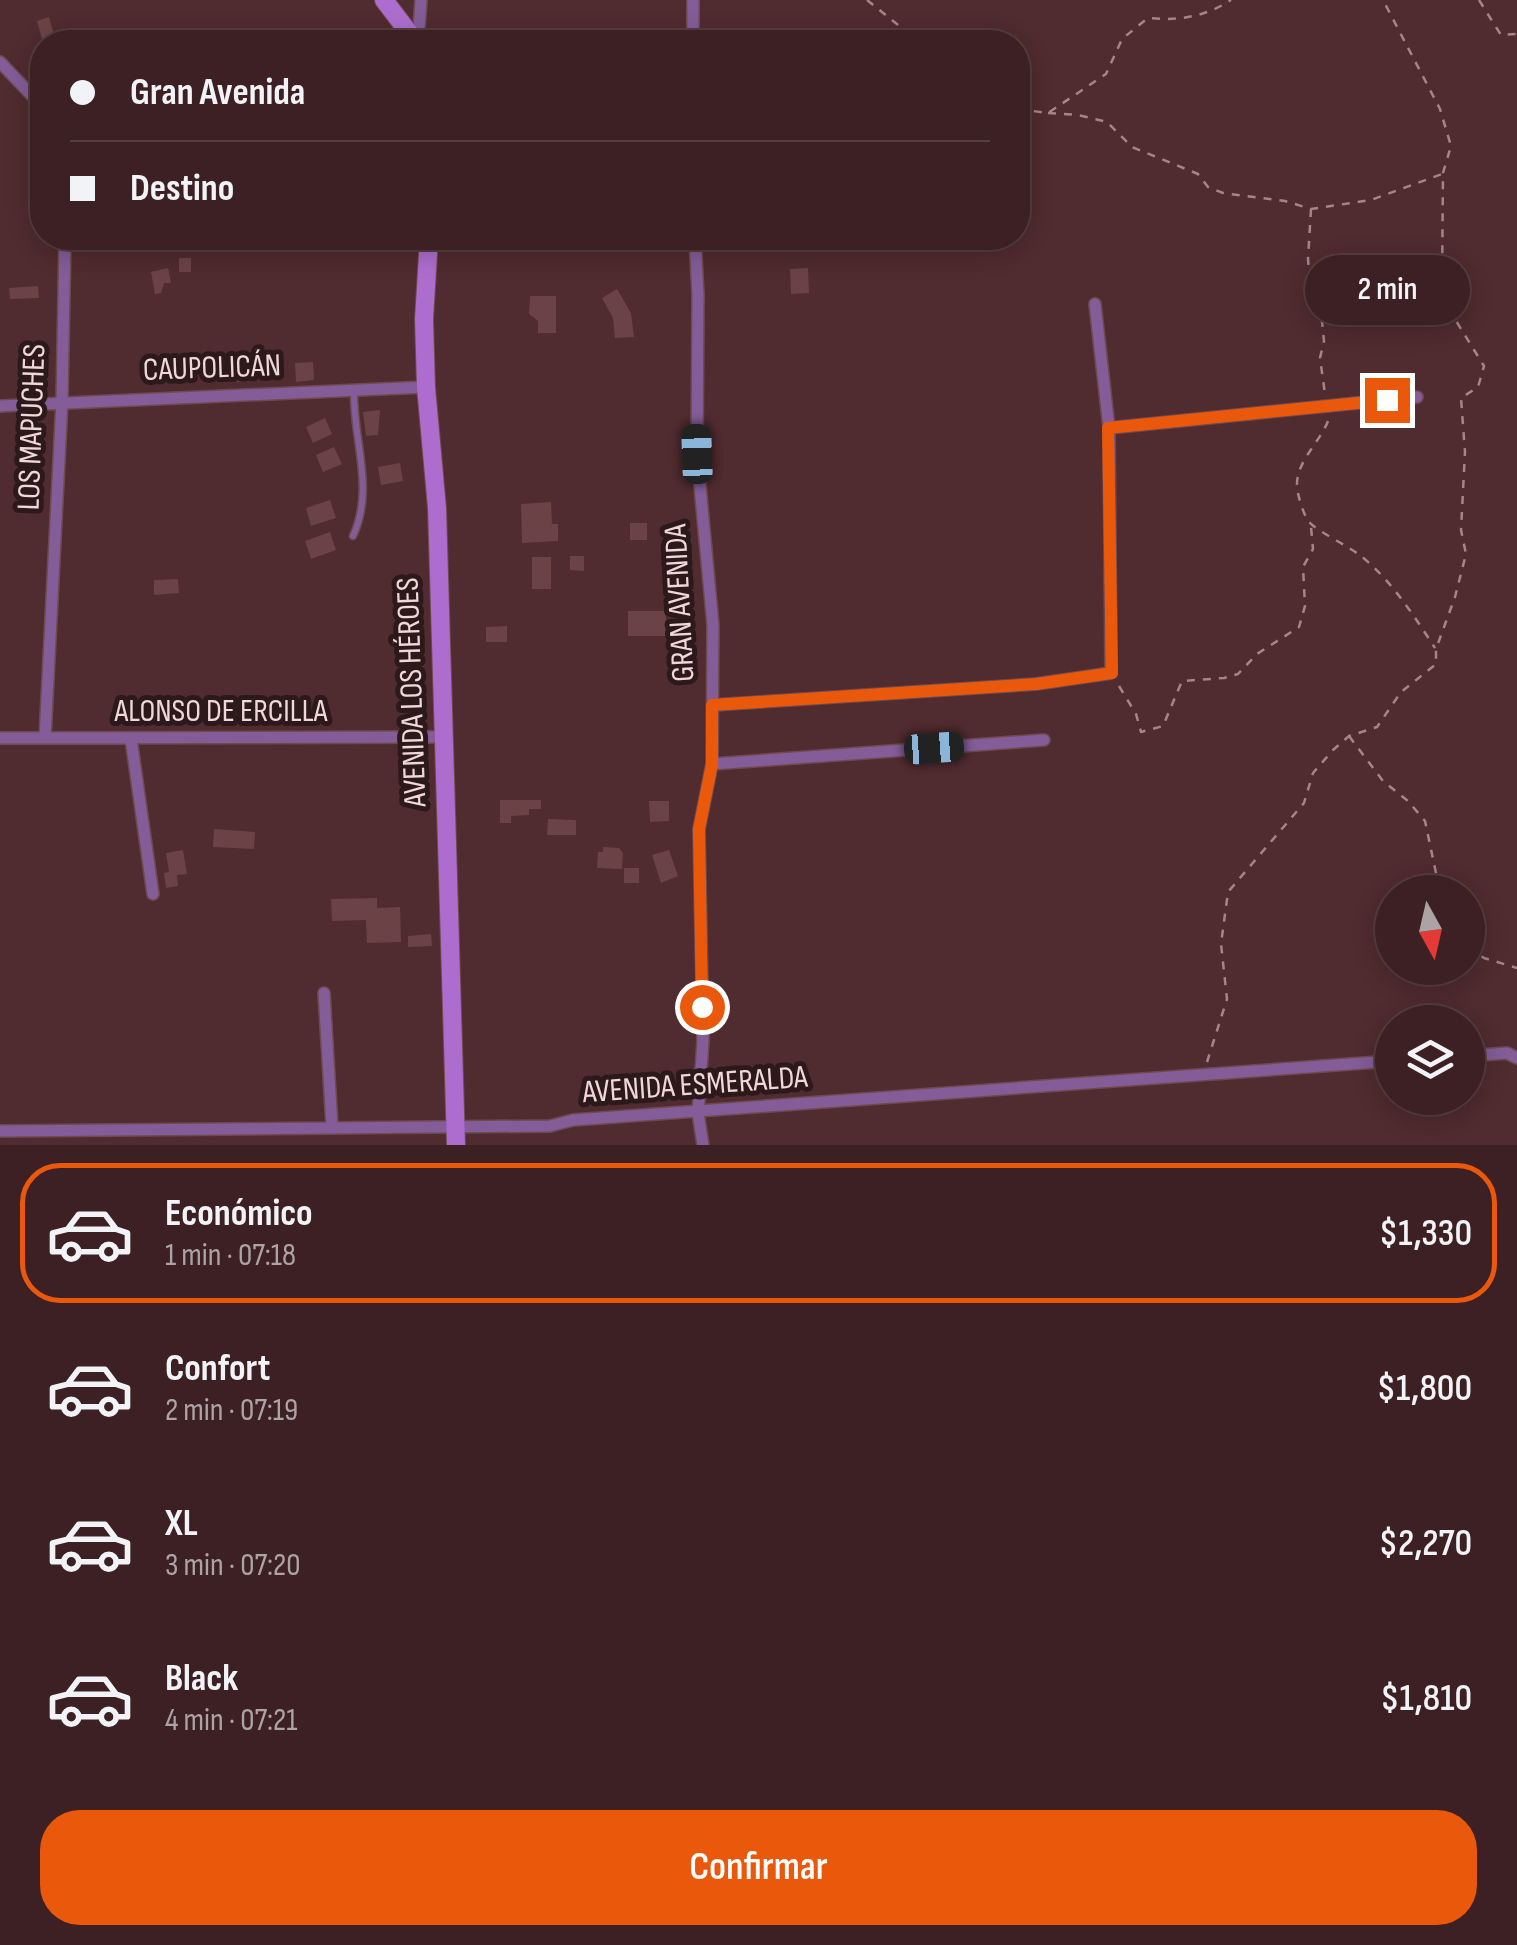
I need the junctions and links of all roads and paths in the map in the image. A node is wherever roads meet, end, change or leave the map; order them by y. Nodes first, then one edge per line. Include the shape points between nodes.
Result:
1 (384, 0) edge
2 (421, 0) edge
3 (693, 0) edge
4 (868, 0) edge
5 (1230, 0) edge
6 (1383, 0) edge
7 (1479, 0) edge
8 (408, 30) edge
9 (418, 30) edge
10 (693, 30) edge
11 (904, 30) edge
12 (1517, 34) edge
13 (0, 62) edge
14 (30, 93) edge
15 (1030, 111) edge
16 (1048, 113) junction
17 (1443, 173) junction
18 (1311, 208) junction
19 (65, 250) edge
20 (428, 250) edge
21 (695, 250) edge
22 (1095, 304) dead end
23 (426, 387) junction
24 (354, 390) junction
25 (1417, 397) dead end
26 (62, 402) junction
27 (0, 406) edge
28 (1328, 406) junction
29 (1108, 428) junction
30 (1311, 525) junction
31 (352, 536) dead end
32 (1436, 649) junction
33 (1112, 673) junction
34 (712, 705) junction
35 (1350, 736) junction
36 (442, 737) junction
37 (0, 738) edge
38 (45, 738) junction
39 (131, 739) junction
40 (1044, 740) dead end
41 (712, 764) junction
42 (1436, 875) edge
43 (153, 894) dead end
44 (1485, 958) edge
45 (1517, 968) edge
46 (324, 993) dead end
47 (1485, 1055) edge
48 (1517, 1058) edge
49 (1375, 1062) edge
50 (1210, 1073) junction
51 (698, 1113) junction
52 (456, 1125) junction
53 (332, 1126) junction
54 (0, 1131) edge
55 (456, 1145) edge
56 (704, 1145) edge

1 - 8 street
2 - 9 street
3 - 10 street
4 - 11 path
5 - 16 path via 1188,18 1148,18 1122,38 1106,74
6 - 17 path via 1440,108 1450,146
7 - 12 path via 1501,35
13 - 14 street
15 - 16 path
16 - 18 path via 1107,122 1132,147 1198,174 1222,193
17 - 18 path via 1371,200
17 - 32 path via 1442,290 1484,366 1478,386 1461,398 1466,554
18 - 28 path via 1310,285 1322,322
19 - 26 street, LOS MAPUCHES
20 - 23 street, AVENIDA LOS HÉROES
21 - 34 street, GRAN AVENIDA via 696,422 713,625
22 - 29 street
23 - 24 street, CAUPOLICÁN
23 - 36 street, AVENIDA LOS HÉROES via 437,508
24 - 26 street, CAUPOLICÁN
24 - 31 lane via 365,484
25 - 28 street
26 - 27 street, CAUPOLICÁN
26 - 38 street, LOS MAPUCHES
28 - 29 street
28 - 30 path via 1324,432 1297,484
29 - 33 street
30 - 32 path via 1365,559
30 - 33 path via 1314,549 1303,567 1299,628 1238,674 1182,681 1163,726 1141,732
32 - 35 path via 1436,664 1401,692 1377,726
33 - 34 street
34 - 41 street, GRAN AVENIDA
35 - 42 path via 1383,781 1425,821
35 - 50 path via 1313,774 1304,804 1228,892 1221,944 1228,999 1206,1064
36 - 39 street, ALONSO DE ERCILLA
36 - 52 street, AVENIDA LOS HÉROES
37 - 38 street, ALONSO DE ERCILLA
38 - 39 street, ALONSO DE ERCILLA
39 - 43 street
40 - 41 street
41 - 51 street, GRAN AVENIDA via 699,829
44 - 45 path
46 - 53 street
47 - 48 street
49 - 50 street, AVENIDA ESMERALDA
50 - 51 street, AVENIDA ESMERALDA
51 - 52 street, AVENIDA ESMERALDA via 550,1126
51 - 56 street, GRAN AVENIDA
52 - 53 street, AVENIDA ESMERALDA
52 - 55 street, AVENIDA LOS HÉROES
53 - 54 street, AVENIDA ESMERALDA

